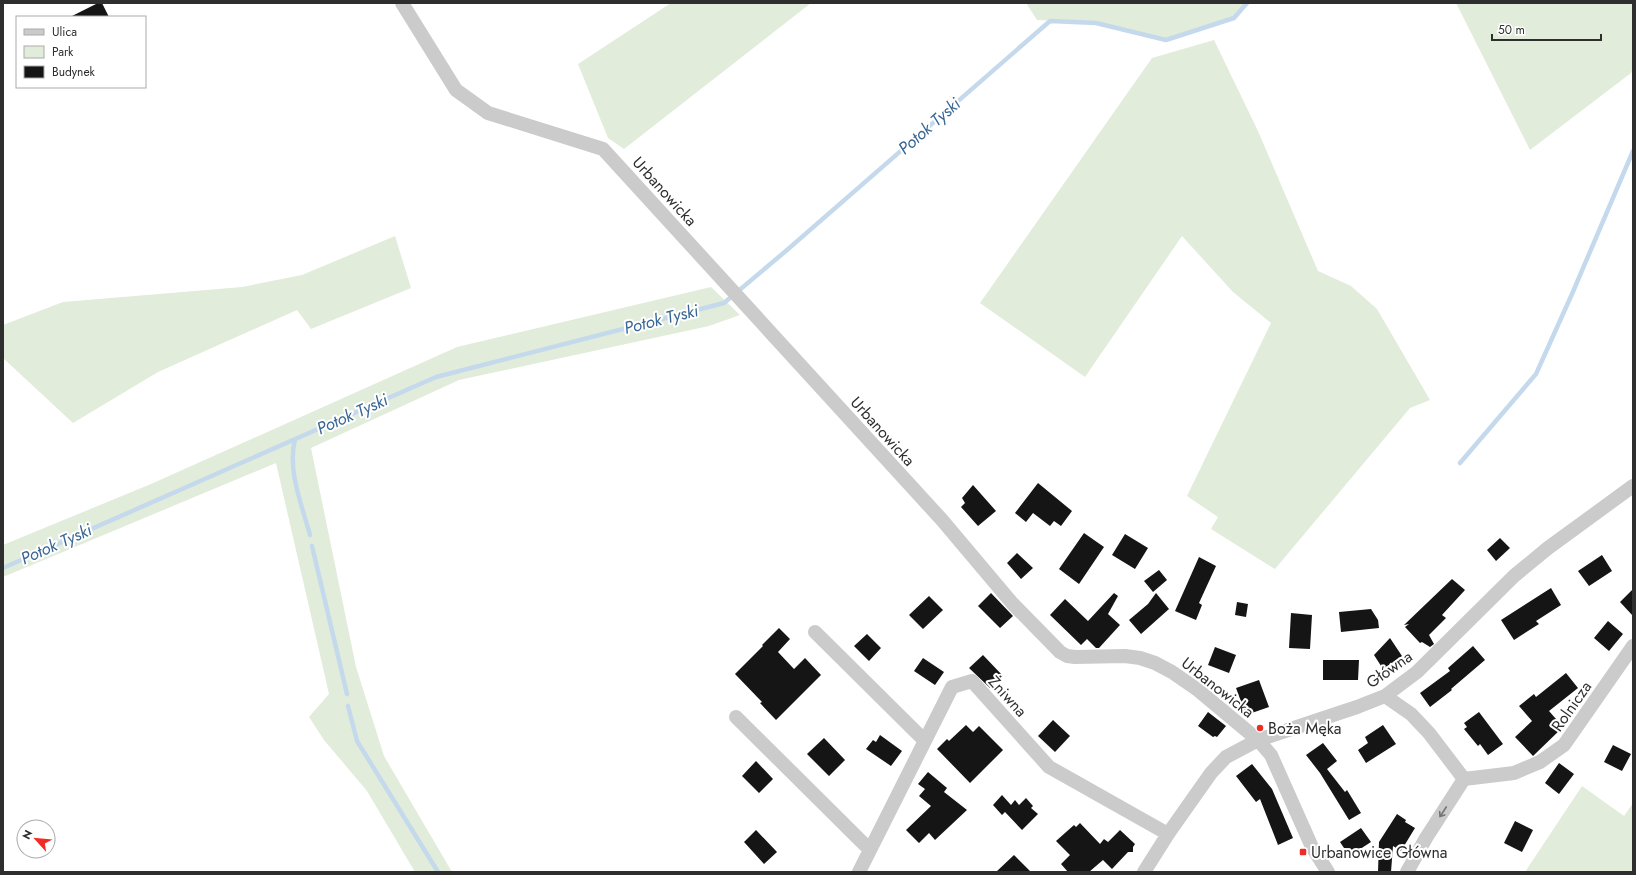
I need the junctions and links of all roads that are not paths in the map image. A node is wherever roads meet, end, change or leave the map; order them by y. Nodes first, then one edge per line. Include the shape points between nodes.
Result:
1 (402, 3) edge
2 (1633, 486) edge
3 (814, 632) dead end
4 (1633, 646) edge
5 (1385, 696) junction
6 (736, 718) dead end
7 (924, 740) junction
8 (1258, 740) junction
9 (1464, 779) junction
10 (1168, 834) junction
11 (870, 850) junction
12 (859, 872) edge
13 (1144, 872) edge
14 (1328, 872) edge
15 (1407, 872) edge

1 - 8 street, Urbanowicka via 456,90 488,113 603,149 942,520 1012,603 1060,652 1074,657 1125,656 1155,663 1198,690
2 - 5 street, Główna via 1514,576 1417,672
3 - 7 street
4 - 9 street, Rolnicza via 1564,745 1540,762 1514,773
5 - 8 street, Główna
5 - 9 street via 1411,714
6 - 11 street
7 - 10 street, Żniwna via 952,687 972,680 1049,767
7 - 11 street, Żniwna
8 - 10 street, Główna via 1226,756 1216,766
8 - 14 street, Urbanowicka via 1271,755 1312,847
9 -> 15 street
10 - 13 street, Główna
11 - 12 street, Żniwna

